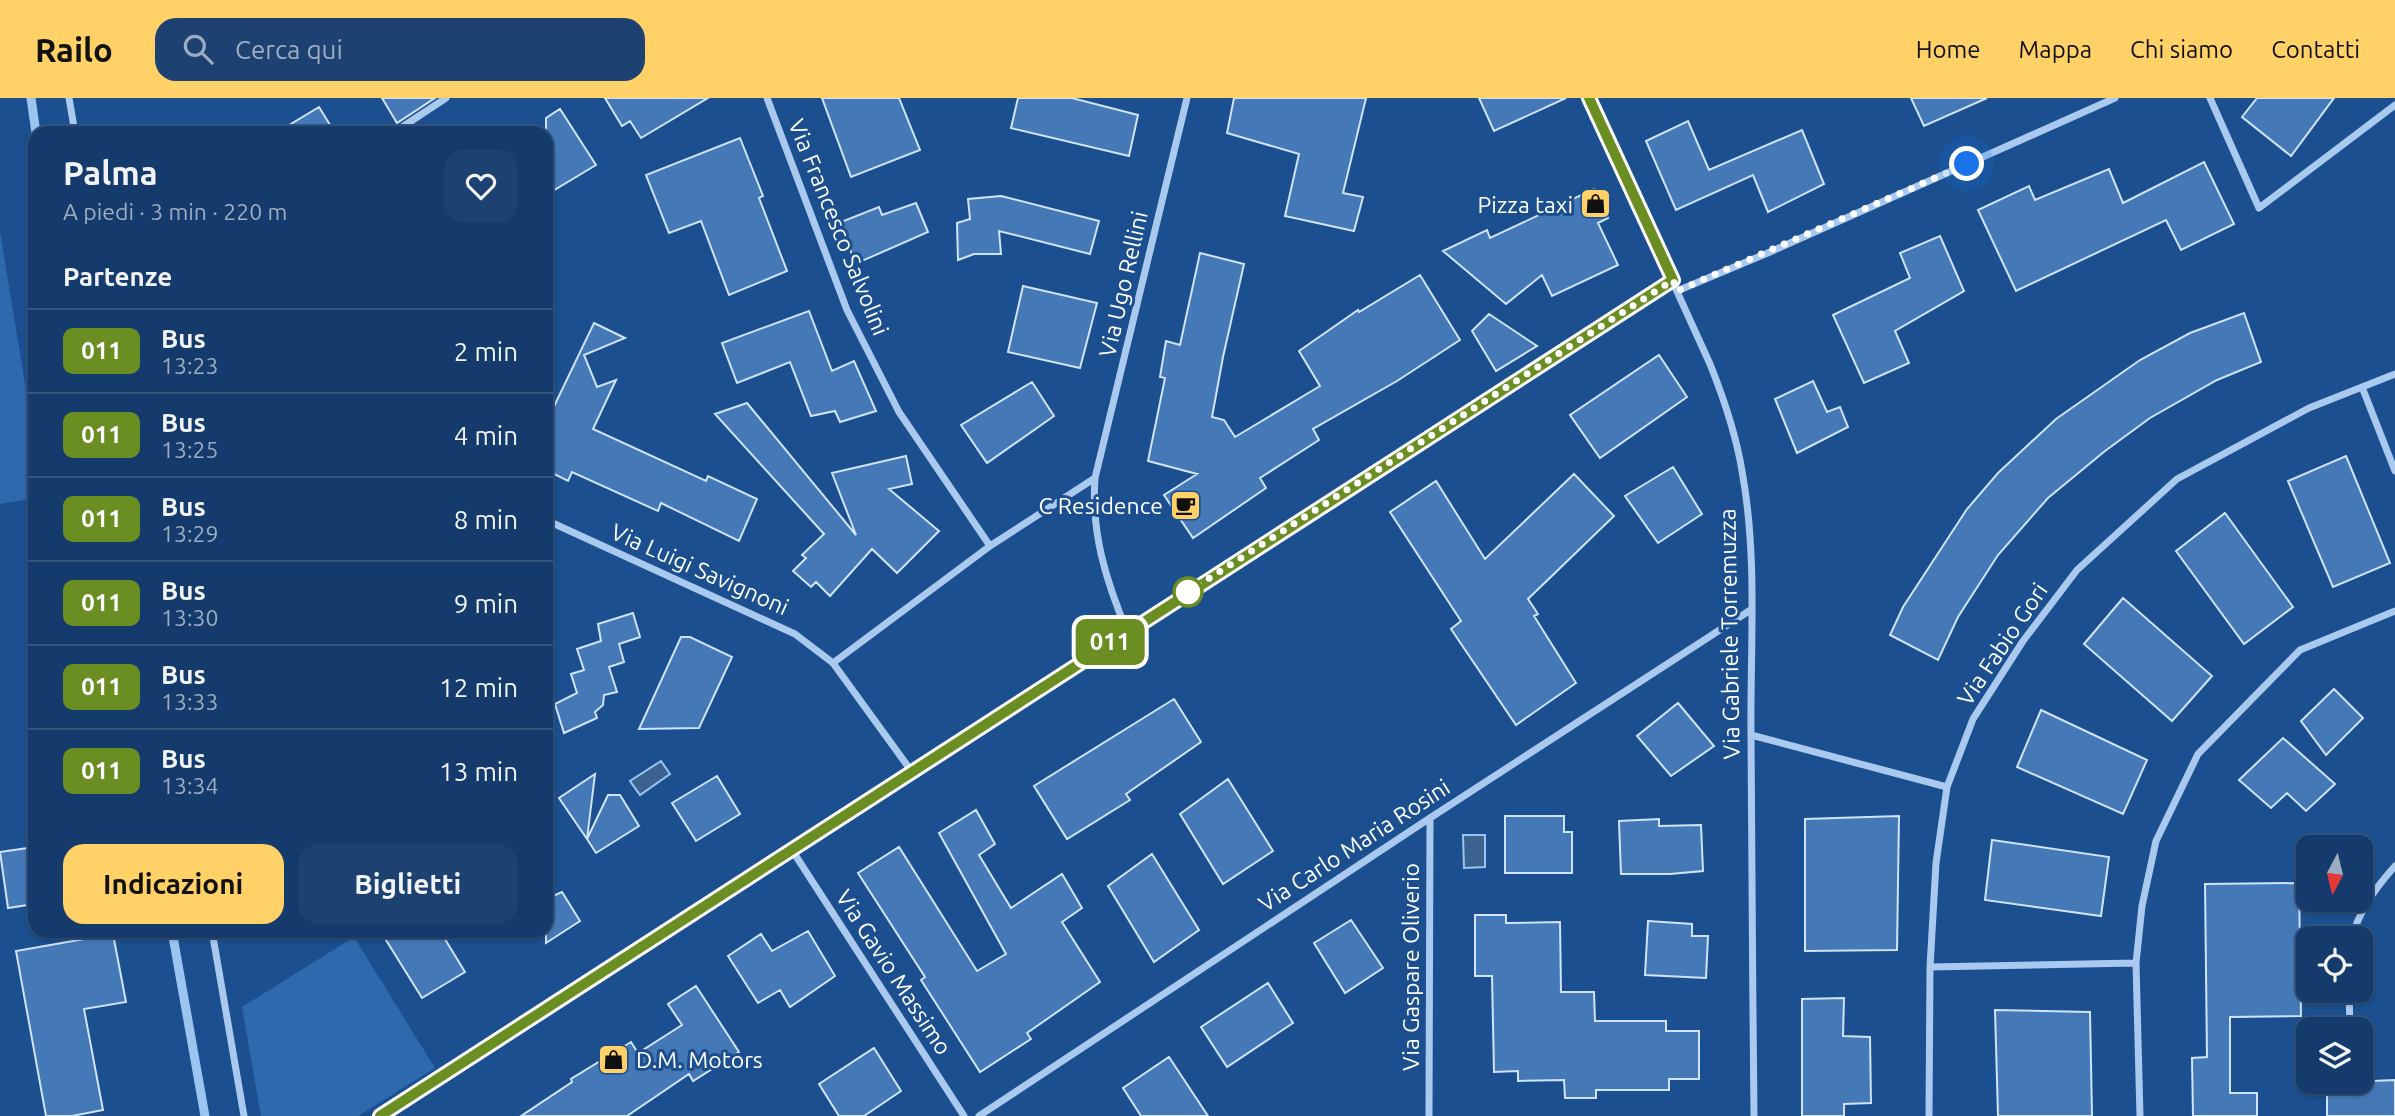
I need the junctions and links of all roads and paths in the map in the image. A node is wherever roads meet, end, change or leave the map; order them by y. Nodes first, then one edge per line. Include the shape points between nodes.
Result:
1 (69, 98) edge
2 (446, 98) edge
3 (767, 98) edge
4 (1187, 98) edge
5 (1589, 98) edge
6 (2115, 98) edge
7 (2210, 98) edge
8 (2395, 105) edge
9 (74, 126) edge
10 (404, 126) edge
11 (1673, 280) junction
12 (1677, 291) junction
13 (2395, 374) edge
14 (2362, 387) junction
15 (2395, 471) edge
16 (1095, 478) junction
17 (553, 523) edge
18 (990, 546) junction
19 (1752, 609) junction
20 (2395, 611) edge
21 (1127, 631) junction
22 (833, 663) junction
23 (1751, 735) junction
24 (912, 772) junction
25 (1947, 787) junction
26 (1430, 818) junction
27 (792, 849) junction
28 (2395, 866) edge
29 (2356, 926) edge
30 (213, 938) edge
31 (2136, 963) junction
32 (1930, 967) junction
33 (244, 1116) edge
34 (380, 1116) edge
35 (964, 1116) edge
36 (979, 1116) edge
37 (1429, 1116) edge
38 (1754, 1116) edge
39 (1928, 1116) edge
40 (2140, 1116) edge

1 - 9 street
2 - 10 street
3 - 18 street, Via Francesco Salvolini via 847,310 900,412
4 - 16 street, Via Ugo Rellini
5 - 11 street, Via Gabriele Torremuzza
6 - 12 street
7 - 8 street via 2259,208
11 - 12 street, Via Gabriele Torremuzza
11 - 21 street
12 - 19 street, Via Gabriele Torremuzza via 1718,384 1742,468 1750,531
13 - 14 street, Via Fabio Gori
14 - 15 street
14 - 25 street, Via Fabio Gori via 2309,408 2177,479 2077,570 2023,641 1973,719
16 - 18 street
16 - 21 street, Via Ugo Rellini via 1094,519 1104,573
17 - 22 street, Via Luigi Savignoni via 795,634
18 - 22 street
19 - 23 street, Via Gabriele Torremuzza
19 - 26 street, Via Carlo Maria Rosini
20 - 31 street via 2300,650 2198,754 2156,841
21 - 24 street
22 - 24 street, Via Luigi Savignoni
23 - 25 street
23 - 38 street, Via Gabriele Torremuzza
24 - 27 street
25 - 32 street, Via Fabio Gori via 1936,863
26 - 36 street, Via Carlo Maria Rosini
26 - 37 street, Via Gaspare Oliverio
27 - 34 street
27 - 35 street, Via Gavio Massimo
28 - 29 street via 2368,901
30 - 33 street
31 - 32 street
31 - 40 street
32 - 39 street, Via Fabio Gori

